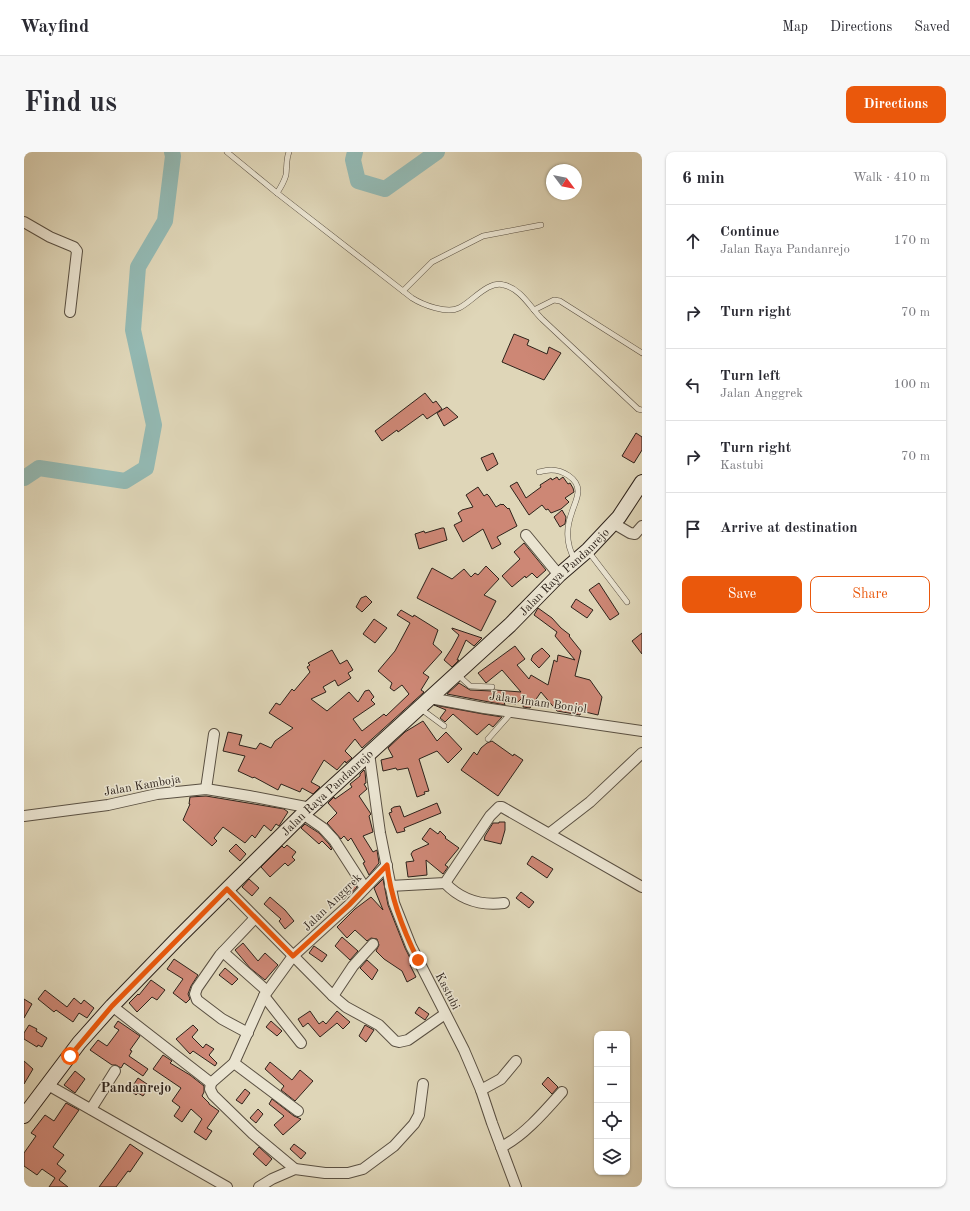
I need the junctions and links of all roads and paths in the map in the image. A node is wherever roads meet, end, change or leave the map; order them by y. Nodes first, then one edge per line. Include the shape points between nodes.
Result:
1 (227, 152) edge
2 (289, 152) edge
3 (277, 193) junction
4 (24, 222) edge
5 (541, 225) dead end
6 (403, 291) junction
7 (534, 310) junction
8 (70, 312) dead end
9 (642, 354) edge
10 (642, 410) edge
11 (539, 472) dead end
12 (642, 482) edge
13 (613, 523) junction
14 (642, 526) edge
15 (526, 535) dead end
16 (588, 550) junction
17 (576, 560) junction
18 (559, 575) junction
19 (628, 602) dead end
20 (457, 674) junction
21 (492, 687) dead end
22 (430, 698) junction
23 (420, 708) junction
24 (512, 711) junction
25 (444, 726) dead end
26 (642, 731) edge
27 (214, 734) dead end
28 (488, 739) dead end
29 (369, 753) junction
30 (642, 753) edge
31 (206, 789) junction
32 (307, 811) junction
33 (24, 816) edge
34 (550, 833) junction
35 (387, 865) junction
36 (445, 883) junction
37 (390, 886) junction
38 (642, 887) edge
39 (365, 888) junction
40 (227, 889) junction
41 (504, 903) dead end
42 (255, 918) junction
43 (373, 944) dead end
44 (223, 952) junction
45 (293, 956) junction
46 (266, 994) junction
47 (333, 996) junction
48 (112, 1006) junction
49 (445, 1014) junction
50 (248, 1033) junction
51 (301, 1043) dead end
52 (516, 1061) dead end
53 (234, 1063) junction
54 (115, 1071) dead end
55 (211, 1083) junction
56 (424, 1084) dead end
57 (48, 1085) junction
58 (481, 1090) junction
59 (562, 1092) dead end
60 (91, 1108) junction
61 (298, 1111) dead end
62 (24, 1116) edge
63 (501, 1148) junction
64 (295, 1169) junction
65 (512, 1186) edge
66 (226, 1187) edge
67 (259, 1187) edge

1 - 3 lane
2 - 3 lane via 286,176
3 - 6 lane
4 - 8 street via 41,233 74,247 77,251
5 - 6 lane via 483,236 432,262
6 - 7 lane via 424,305 445,310 459,308 485,289 502,284 514,289
7 - 9 lane via 554,300 560,301
7 - 10 lane via 638,410
11 - 17 lane via 559,471 573,478 577,484 578,491 569,523 568,542 570,552
12 - 13 main road, Jalan Raya Pandanrejo
13 - 14 street via 635,534
13 - 16 main road, Jalan Raya Pandanrejo
15 - 18 street
16 - 17 main road, Jalan Raya Pandanrejo
16 - 19 lane
17 - 18 main road, Jalan Raya Pandanrejo
18 - 20 main road, Jalan Raya Pandanrejo
20 - 21 lane via 470,686
20 - 22 main road, Jalan Raya Pandanrejo
22 - 23 main road, Jalan Raya Pandanrejo
22 - 24 street, Jalan Imam Bonjol
23 - 25 lane
23 - 29 main road, Jalan Raya Pandanrejo
24 - 26 street, Jalan Imam Bonjol
24 - 28 lane
27 - 31 street
29 - 32 main road, Jalan Raya Pandanrejo
29 - 35 street, Kastubi
30 - 34 street via 590,802
31 - 32 street, Jalan Kamboja via 248,796
31 - 33 street, Jalan Kamboja via 157,794
32 - 39 street via 334,840
32 - 40 main road, Jalan Raya Pandanrejo
34 - 36 street via 499,806
34 - 38 street
35 - 37 street, Kastubi
35 - 39 street, Jalan Anggrek
36 - 37 street
36 - 41 street via 453,892 472,901
37 - 49 street, Kastubi via 411,946
39 - 45 street, Jalan Anggrek
40 - 42 street
40 - 48 main road, Jalan Raya Pandanrejo
42 - 44 street
42 - 45 street
43 - 47 street via 353,966
44 - 46 street
44 - 50 street via 195,994 197,1000 216,1015
45 - 46 street, Jalan Anggrek
45 - 47 street
46 - 50 street, Jalan Anggrek
46 - 51 street
47 - 49 street via 399,1042 408,1040
48 - 55 street
48 - 57 main road, Jalan Raya Pandanrejo via 79,1043
49 - 58 street, Kastubi
50 - 53 street, Jalan Anggrek
52 - 58 street via 501,1079
53 - 55 street
53 - 61 street
54 - 60 street
55 - 64 street via 213,1096
56 - 64 street via 419,1115 414,1124 394,1146 363,1169 348,1173
57 - 60 street
57 - 62 main road, Jalan Raya Pandanrejo
58 - 63 street, Kastubi
59 - 63 street via 513,1141
60 - 66 street
63 - 65 street, Kastubi
64 - 67 street

